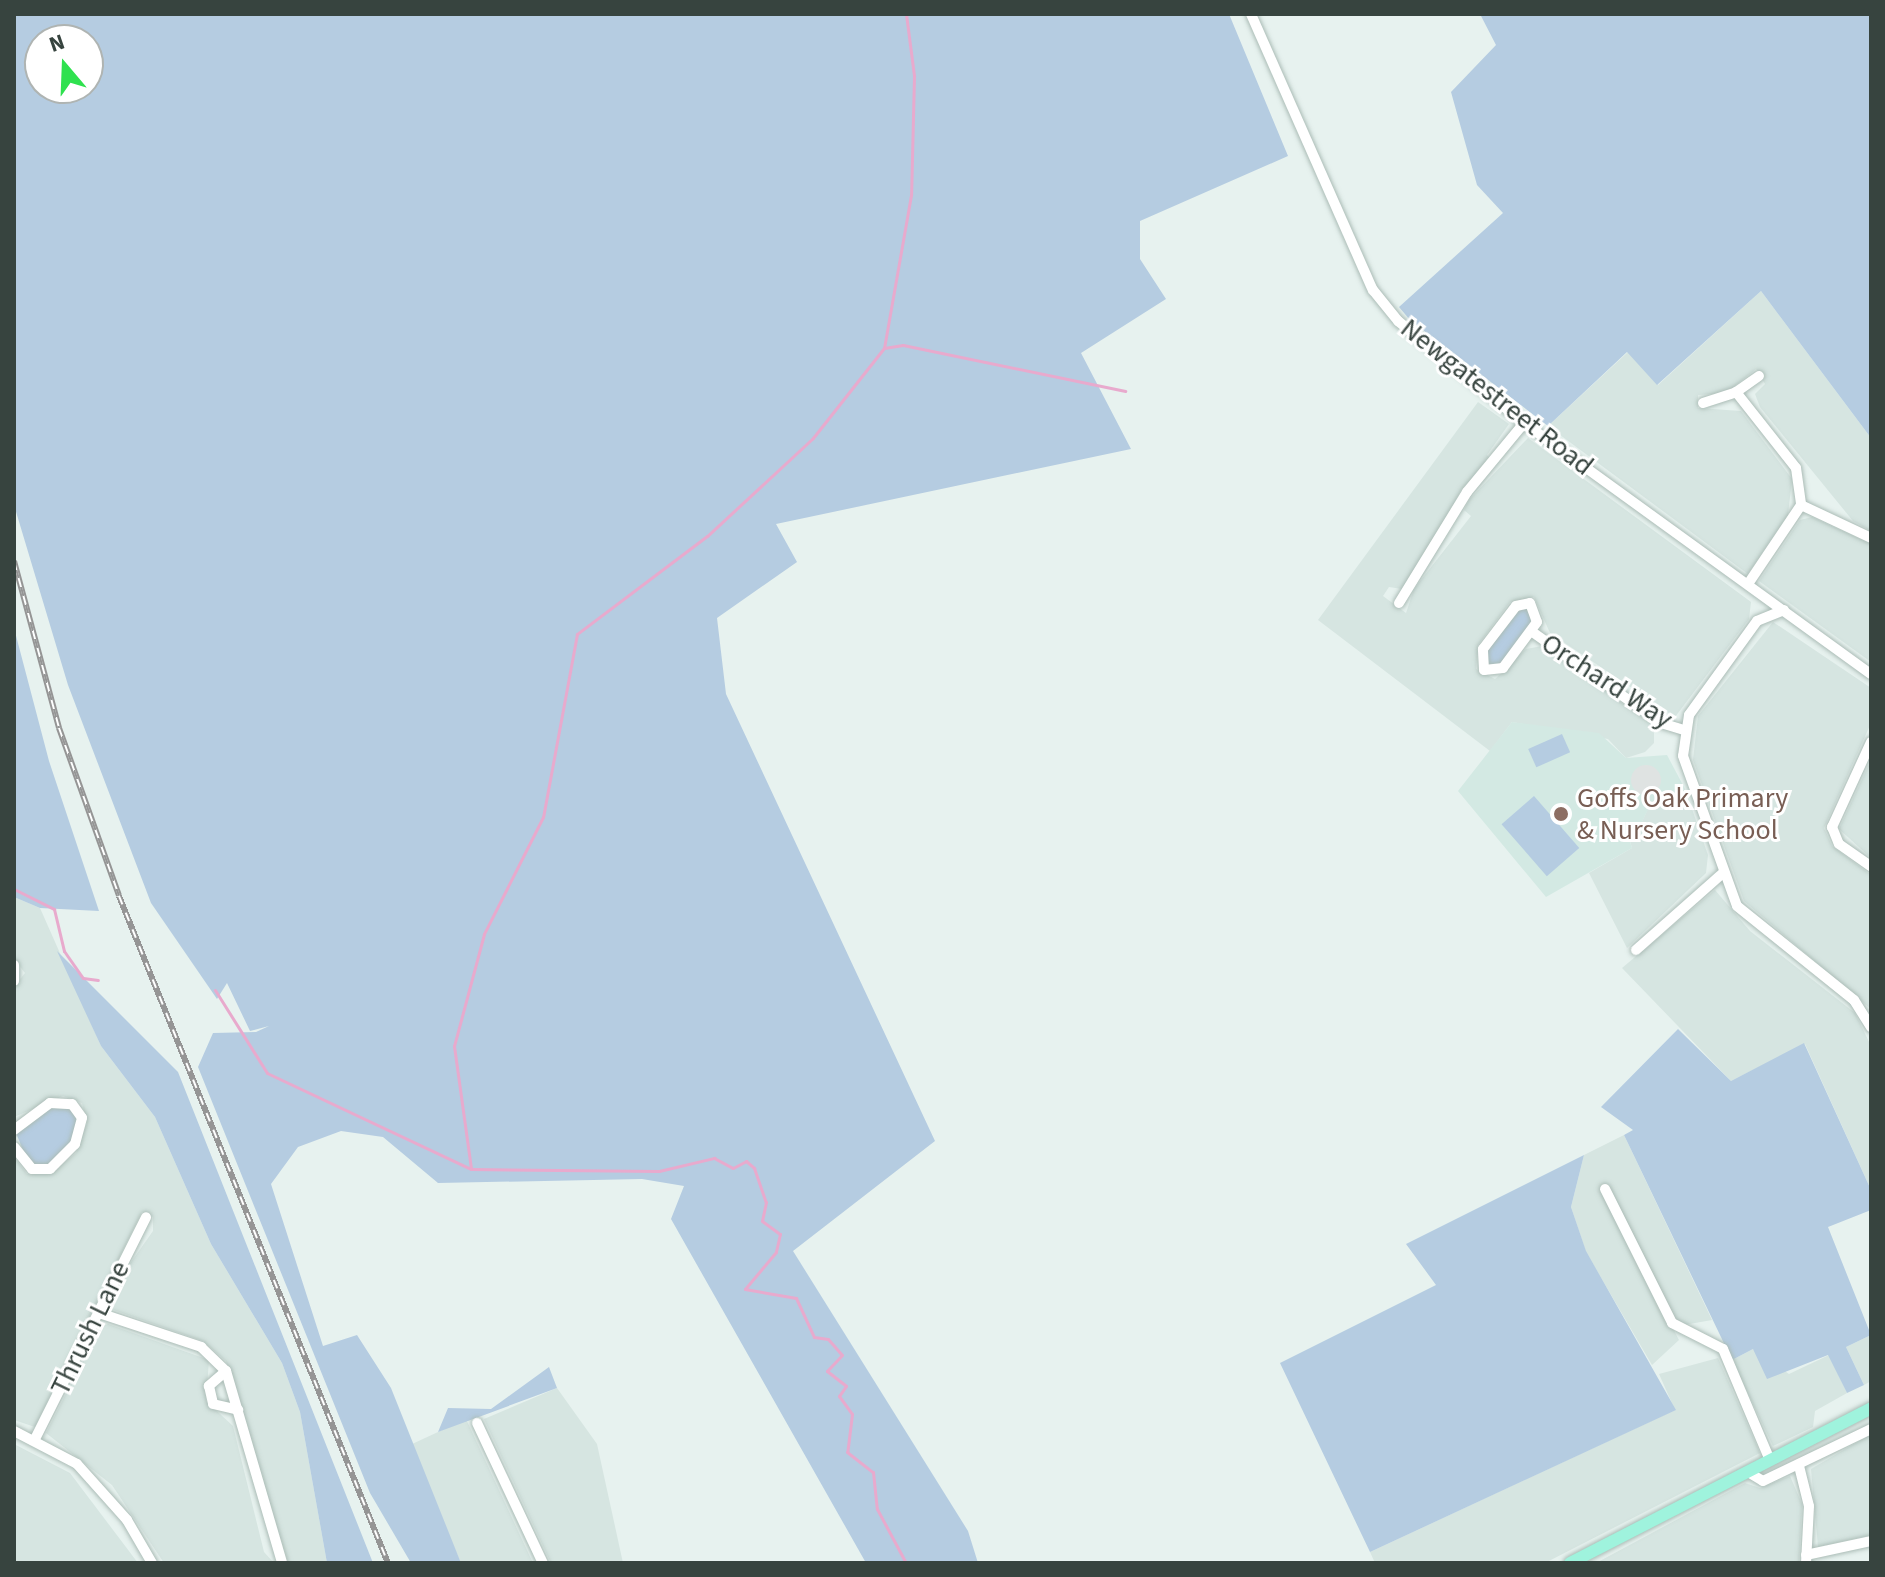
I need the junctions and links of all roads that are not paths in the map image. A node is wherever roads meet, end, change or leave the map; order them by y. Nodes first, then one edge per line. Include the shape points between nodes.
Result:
1 (1251, 14) edge
2 (1759, 376) dead end
3 (1736, 392) junction
4 (1703, 403) dead end
5 (1524, 423) junction
6 (1801, 505) junction
7 (1871, 538) edge
8 (1748, 584) junction
9 (1758, 591) junction
10 (1399, 603) dead end
11 (1784, 610) junction
12 (1760, 618) junction
13 (1531, 631) junction
14 (1871, 674) edge
15 (1684, 730) junction
16 (1871, 742) edge
17 (1871, 866) edge
18 (1723, 873) junction
19 (1636, 950) dead end
20 (14, 965) edge
21 (14, 981) edge
22 (1871, 1027) edge
23 (14, 1130) edge
24 (14, 1147) edge
25 (1605, 1189) dead end
26 (146, 1217) dead end
27 (99, 1313) junction
28 (226, 1371) junction
29 (1871, 1408) edge
30 (238, 1410) junction
31 (477, 1423) dead end
32 (1871, 1429) edge
33 (14, 1431) edge
34 (35, 1439) junction
35 (1770, 1460) junction
36 (1799, 1466) junction
37 (1748, 1472) junction
38 (1871, 1541) edge
39 (1586, 1559) edge
40 (1806, 1559) edge
41 (152, 1563) edge
42 (282, 1563) edge
43 (543, 1563) edge
44 (1570, 1563) edge

1 - 5 street, Newgatestreet Road via 1373,290 1417,339
2 - 3 street
3 - 4 street
3 - 6 street via 1796,468
5 - 8 street, Newgatestreet Road
5 - 10 street via 1467,492
6 - 7 street
6 - 8 street
8 - 9 street, Newgatestreet Road
9 - 11 street, Newgatestreet Road
9 - 12 street
11 - 12 street
11 - 14 street, Newgatestreet Road
12 - 15 street
13 - 13 street via 1503,668 1484,670 1481,653 1520,603 1537,609
13 - 15 street, Orchard Way via 1661,723
15 - 18 street via 1687,771
16 - 17 street via 1832,827 1839,844
18 - 19 street
18 - 22 street via 1751,922 1854,1000
20 - 21 street
23 - 24 street via 50,1103 72,1104 82,1118 75,1144 50,1169 32,1169
25 - 35 street via 1672,1323 1723,1349
26 - 27 street, Thrush Lane
27 - 28 street via 201,1347
27 - 34 street, Thrush Lane
28 - 30 street
28 - 30 street via 209,1386 213,1404
29 - 35 main road
30 - 42 street
31 - 43 street
32 - 36 street
33 - 34 street
34 - 41 street via 98,1484
35 - 37 main road
36 - 37 street via 1760,1482
36 - 40 street via 1809,1506
37 - 39 main road
38 - 40 street
39 - 44 main road

